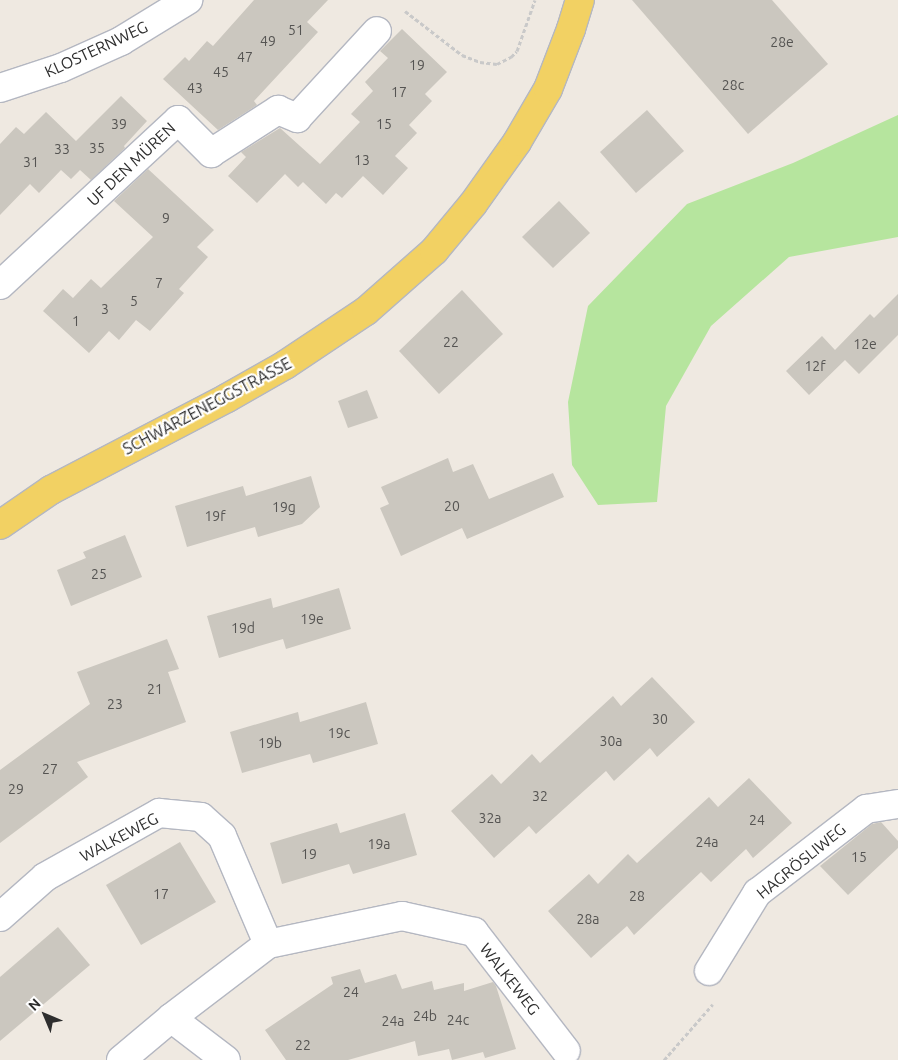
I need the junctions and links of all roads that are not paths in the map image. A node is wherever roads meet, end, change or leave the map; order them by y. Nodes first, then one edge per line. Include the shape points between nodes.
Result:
1 (188, 0) edge
2 (580, 0) edge
3 (377, 31) dead end
4 (0, 88) edge
5 (0, 285) edge
6 (0, 525) edge
7 (898, 804) edge
8 (0, 917) edge
9 (268, 944) junction
10 (709, 971) road end
11 (171, 1018) junction
12 (566, 1051) dead end
13 (121, 1060) edge
14 (226, 1060) edge

1 - 4 street, KLOSTERNWEG via 121,41 61,68
2 - 6 main road, SCHWARZENEGGSTRASSE via 548,89 517,142 473,204 427,257 366,311 285,365 51,490
3 - 5 street, UF DEN MÜREN via 297,118 278,110 211,153 178,120
7 - 10 street, HAGRÖSLIWEG via 866,809 757,893
8 - 9 street, WALKEWEG via 45,877 160,813 201,818 222,836
9 - 11 street, WALKEWEG
9 - 12 street, WALKEWEG via 402,916 474,932
11 - 13 street, WALKEWEG
11 - 14 street

